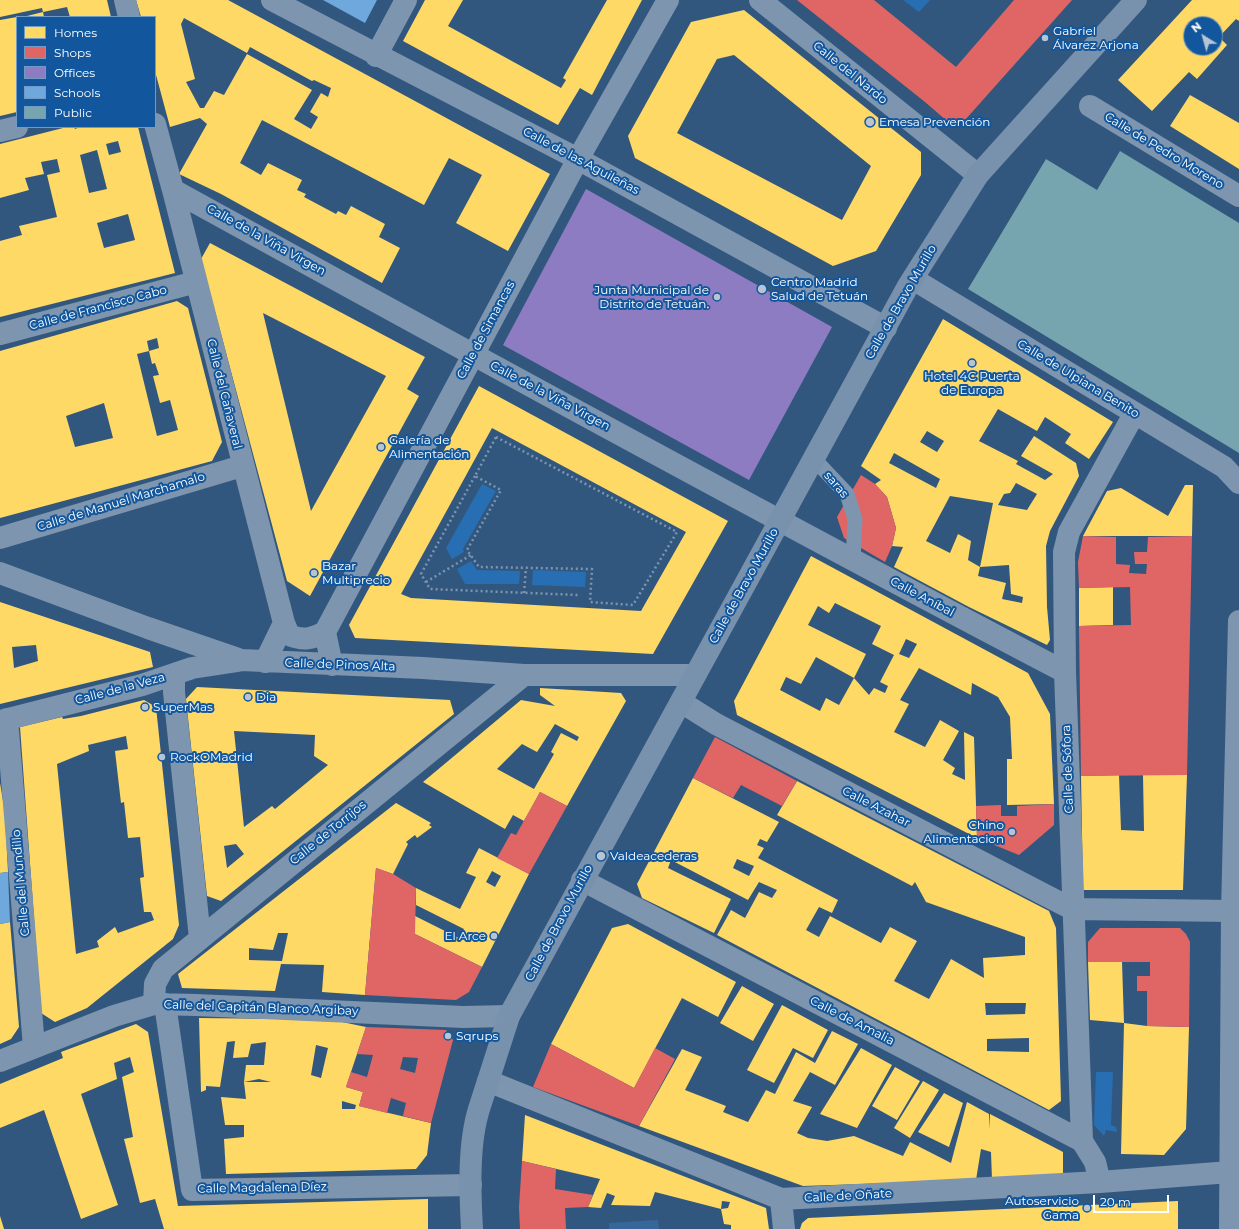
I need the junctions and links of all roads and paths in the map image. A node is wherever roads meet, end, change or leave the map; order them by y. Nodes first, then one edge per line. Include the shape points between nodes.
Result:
1 (125, 0) edge
2 (272, 0) edge
3 (406, 0) edge
4 (668, 0) edge
5 (760, 0) edge
6 (1136, 0) edge
7 (129, 16) edge
8 (376, 56) junction
9 (1090, 106) dead end
10 (16, 127) edge
11 (156, 127) edge
12 (0, 131) edge
13 (578, 159) junction
14 (978, 175) junction
15 (174, 190) junction
16 (1239, 196) edge
17 (913, 279) junction
18 (196, 282) junction
19 (886, 328) junction
20 (0, 334) edge
21 (472, 355) junction
22 (1134, 414) junction
23 (814, 459) junction
24 (242, 466) junction
25 (475, 476) junction
26 (1239, 483) edge
27 (780, 519) junction
28 (0, 538) edge
29 (471, 555) junction
30 (853, 561) junction
31 (526, 568) junction
32 (0, 573) edge
33 (426, 582) junction
34 (524, 593) junction
35 (578, 595) dead end
36 (1239, 621) edge
37 (284, 623) junction
38 (325, 632) junction
39 (241, 660) junction
40 (265, 662) junction
41 (332, 665) junction
42 (1064, 672) junction
43 (174, 675) junction
44 (524, 675) junction
45 (695, 675) junction
46 (681, 702) junction
47 (4, 720) edge
48 (582, 880) junction
49 (1072, 910) junction
50 (1232, 910) junction
51 (200, 938) junction
52 (1235, 949) edge
53 (160, 1004) junction
54 (509, 1016) junction
55 (34, 1047) junction
56 (0, 1061) edge
57 (488, 1081) junction
58 (1082, 1140) junction
59 (1230, 1172) junction
60 (1100, 1182) junction
61 (471, 1184) junction
62 (781, 1199) junction
63 (472, 1229) edge
64 (784, 1229) edge
65 (1230, 1229) edge

1 - 7 street
2 - 8 street, Calle de las Aguileñas
3 - 8 street
4 - 13 street, Calle de Simancas
5 - 14 street, Calle del Nardo
6 - 14 main road, Calle de Bravo Murillo
8 - 13 street, Calle de las Aguileñas
9 - 16 street, Calle de Pedro Moreno
10 - 12 street
11 - 15 street, Calle del Cañaveral
13 - 19 street, Calle de las Aguileñas
13 - 21 street, Calle de Simancas
14 - 17 main road, Calle de Bravo Murillo
15 - 18 street, Calle del Cañaveral
15 - 21 street, Calle de la Viña Virgen
17 - 19 main road, Calle de Bravo Murillo
17 - 22 street, Calle de Ulpiana Benito
18 - 20 street, Calle de Francisco Cabo
18 - 24 street, Calle del Cañaveral
19 - 23 main road, Calle de Bravo Murillo
21 - 27 street, Calle de la Viña Virgen
21 - 38 street, Calle de Simancas
22 - 26 street, Calle de Ulpiana Benito via 1224,467
22 - 42 street, Calle de Sófora via 1066,542
23 - 27 main road, Calle de Bravo Murillo
23 - 30 lane, saras via 847,494 855,519
24 - 28 street, Calle de Manuel Marchamalo
24 - 37 street, Calle del Cañaveral
25 - 29 path via 501,490 467,550
25 - 31 path via 496,437 677,532 633,605 590,602 592,569
25 - 33 path via 421,574
27 - 30 street, Calle Aníbal
27 - 45 main road, Calle de Bravo Murillo
29 - 31 path via 479,567
29 - 33 path
30 - 42 street, Calle Aníbal
31 - 34 path
32 - 39 street, Calle de Pinos Alta
33 - 34 path via 430,589
34 - 35 path
36 - 50 street
37 - 38 street via 289,635 296,638 310,639
37 - 40 street
38 - 41 street
39 - 40 street, Calle de Pinos Alta
39 - 43 street, Calle de la Veza via 192,668
40 - 41 street, Calle de Pinos Alta
41 - 44 street, Calle de Pinos Alta
42 - 49 street, Calle de Sófora
43 - 47 street, Calle de la Veza
43 - 51 street
44 - 45 street, Calle de Pinos Alta
44 - 51 street, Calle de Torrijos
45 - 46 main road, Calle de Bravo Murillo
46 - 48 main road, Calle de Bravo Murillo
46 - 49 street, Calle Azahar via 716,724
47 - 55 street, Calle del Mundillo
48 - 54 main road, Calle de Bravo Murillo
48 - 58 street, Calle de Amalia
49 - 50 street
49 - 58 street, Calle de Sófora
50 - 52 street
51 - 53 street, Calle de Torrijos via 162,969 155,984
52 - 59 street
53 - 54 street, Calle del Capitán Blanco Argibay via 463,1017
53 - 55 street, Calle del Capitán Blanco Argibay via 114,1016
53 - 61 street, Calle Magdalena Díez via 192,1190
54 - 57 main road, Calle de Bravo Murillo
55 - 56 street, Calle del Capitán Blanco Argibay
57 - 61 main road, Calle de Bravo Murillo via 475,1122
57 - 62 street, Calle de Oñate
58 - 60 street via 1095,1162
59 - 60 street, Calle de Oñate
59 - 65 street
60 - 62 street, Calle de Oñate
61 - 63 main road, Calle de Bravo Murillo
62 - 64 street

